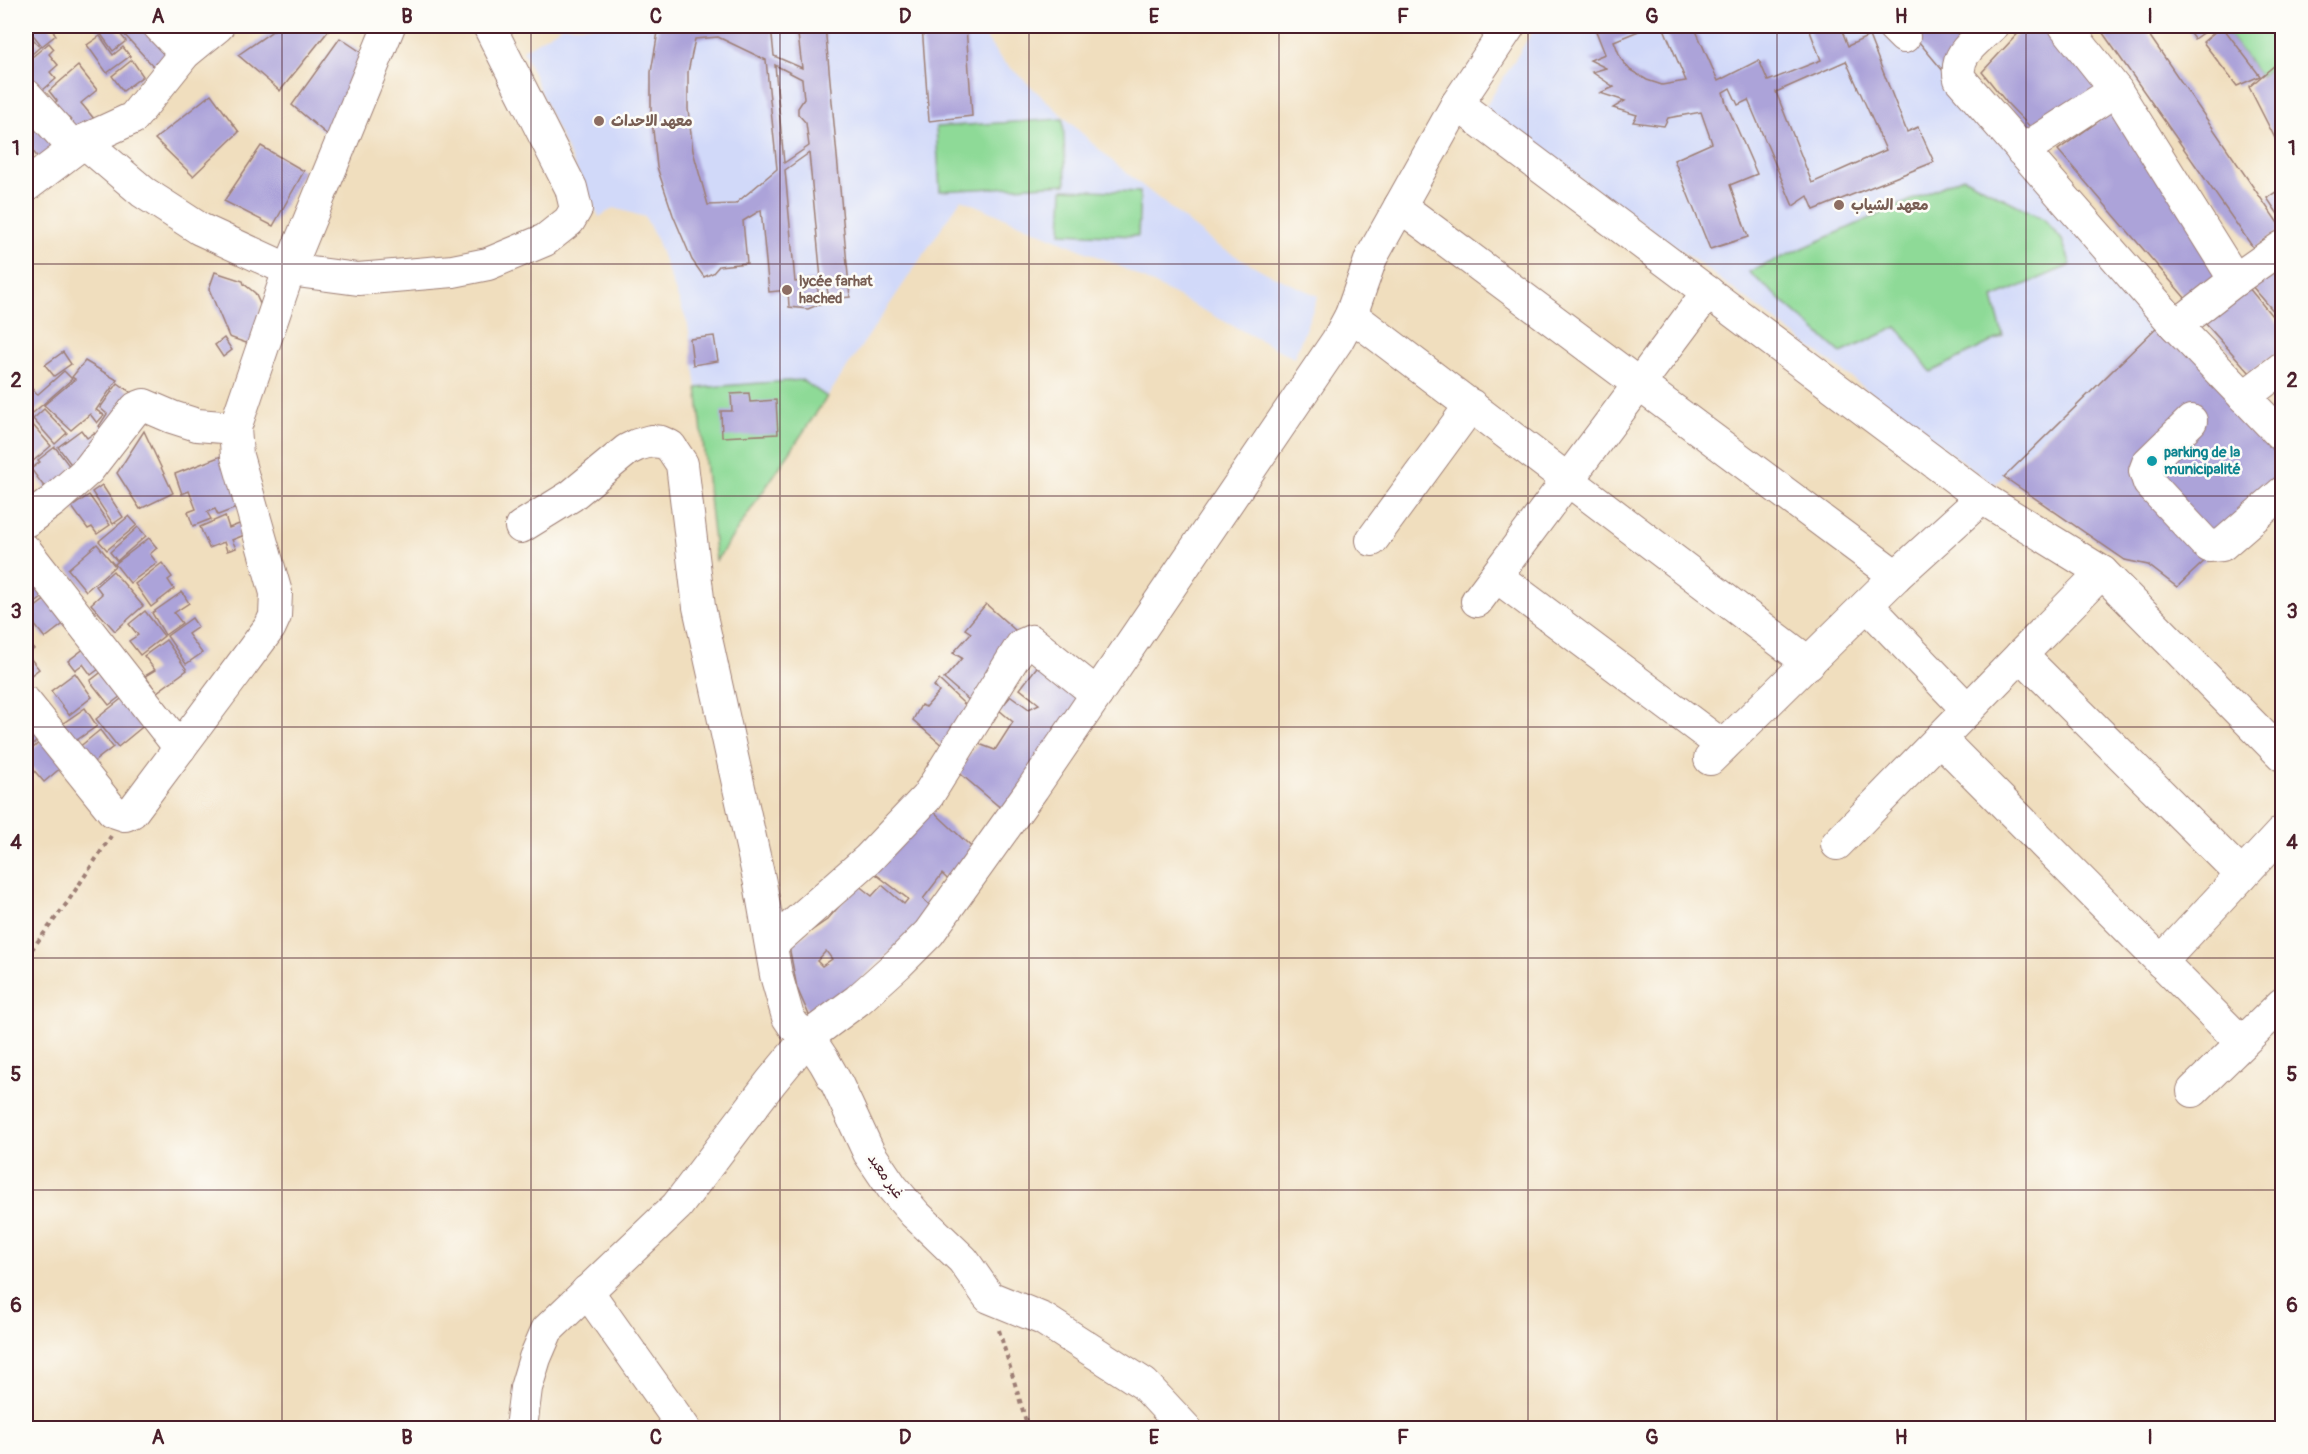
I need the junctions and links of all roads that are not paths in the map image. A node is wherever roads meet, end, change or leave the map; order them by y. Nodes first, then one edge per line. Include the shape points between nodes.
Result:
1 (159, 26) edge
2 (218, 26) edge
3 (388, 26) edge
4 (489, 26) edge
5 (1509, 26) edge
6 (1992, 26) edge
7 (2065, 26) edge
8 (185, 53) junction
9 (2116, 90) junction
10 (26, 95) edge
11 (1457, 104) junction
12 (79, 145) junction
13 (2022, 151) junction
14 (26, 186) edge
15 (1400, 207) junction
16 (2283, 247) edge
17 (289, 270) junction
18 (2235, 280) junction
19 (1708, 292) junction
20 (1351, 315) junction
21 (2176, 326) junction
22 (2283, 368) edge
23 (1640, 385) junction
24 (2244, 397) junction
25 (1470, 405) junction
26 (2191, 421) dead end
27 (235, 428) junction
28 (2283, 436) edge
29 (1568, 479) junction
30 (1982, 498) junction
31 (2280, 500) edge
32 (26, 521) edge
33 (521, 527) dead end
34 (1372, 540) dead end
35 (26, 551) edge
36 (2102, 572) junction
37 (1496, 576) junction
38 (1896, 576) junction
39 (1477, 602) dead end
40 (1867, 605) junction
41 (2021, 656) junction
42 (1809, 663) junction
43 (1097, 694) junction
44 (26, 703) edge
45 (1968, 710) junction
46 (1940, 739) junction
47 (180, 748) junction
48 (2283, 754) edge
49 (2283, 832) edge
50 (1837, 844) dead end
51 (2242, 875) junction
52 (772, 944) junction
53 (2161, 962) junction
54 (2283, 1004) edge
55 (808, 1037) junction
56 (2242, 1043) junction
57 (2193, 1090) dead end
58 (588, 1291) junction
59 (521, 1428) edge
60 (684, 1428) edge
61 (1185, 1428) edge

1 - 8 street
2 - 8 street
3 - 17 street
4 - 17 street via 571,188 576,209 569,221 545,240 488,264 453,271 358,279
5 - 11 street
6 - 13 street via 1960,58 1957,70 1965,87
7 - 9 street
8 - 12 street via 133,118
9 - 13 street
9 - 18 street
10 - 12 street
11 - 15 street
11 - 19 street
12 - 14 street
12 - 17 street via 200,228
13 - 21 street
15 - 20 street via 1371,258
15 - 23 street
16 - 18 street
17 - 27 street
18 - 21 street
19 - 23 street
19 - 30 street
20 - 25 street
20 - 43 street
21 - 24 street
22 - 24 street
23 - 29 street
23 - 38 street
24 - 28 street
25 - 29 street
25 - 34 street
26 - 31 street via 2148,463 2145,476 2204,542 2209,546 2223,545
27 - 32 street via 197,425 140,406 88,470
27 - 47 street via 237,456 276,593 275,616
29 - 37 street
29 - 42 street
30 - 36 street
30 - 38 street
33 - 52 street, غير معبد via 571,496 637,445 661,442 677,454 686,486 699,607
35 - 47 street
36 - 41 street
36 - 48 street
37 - 39 street
37 - 42 street via 1716,752
38 - 40 street
40 - 42 street
40 - 45 street
41 - 45 street
41 - 51 street
43 - 52 street via 1031,641 1026,642 927,797 868,859
43 - 55 street via 928,933 858,1000
44 - 47 street via 113,811 125,815 132,812
45 - 46 street
46 - 50 street
46 - 53 street
49 - 51 street
51 - 53 street
52 - 55 street, غير معبد via 788,1017
53 - 56 street
54 - 56 street
55 - 58 street via 677,1206
55 - 61 street, غير معبد via 837,1084 869,1153 892,1187 963,1260 989,1297 1043,1319 1144,1384
56 - 57 street
58 - 59 street via 547,1330 526,1388
58 - 60 street

